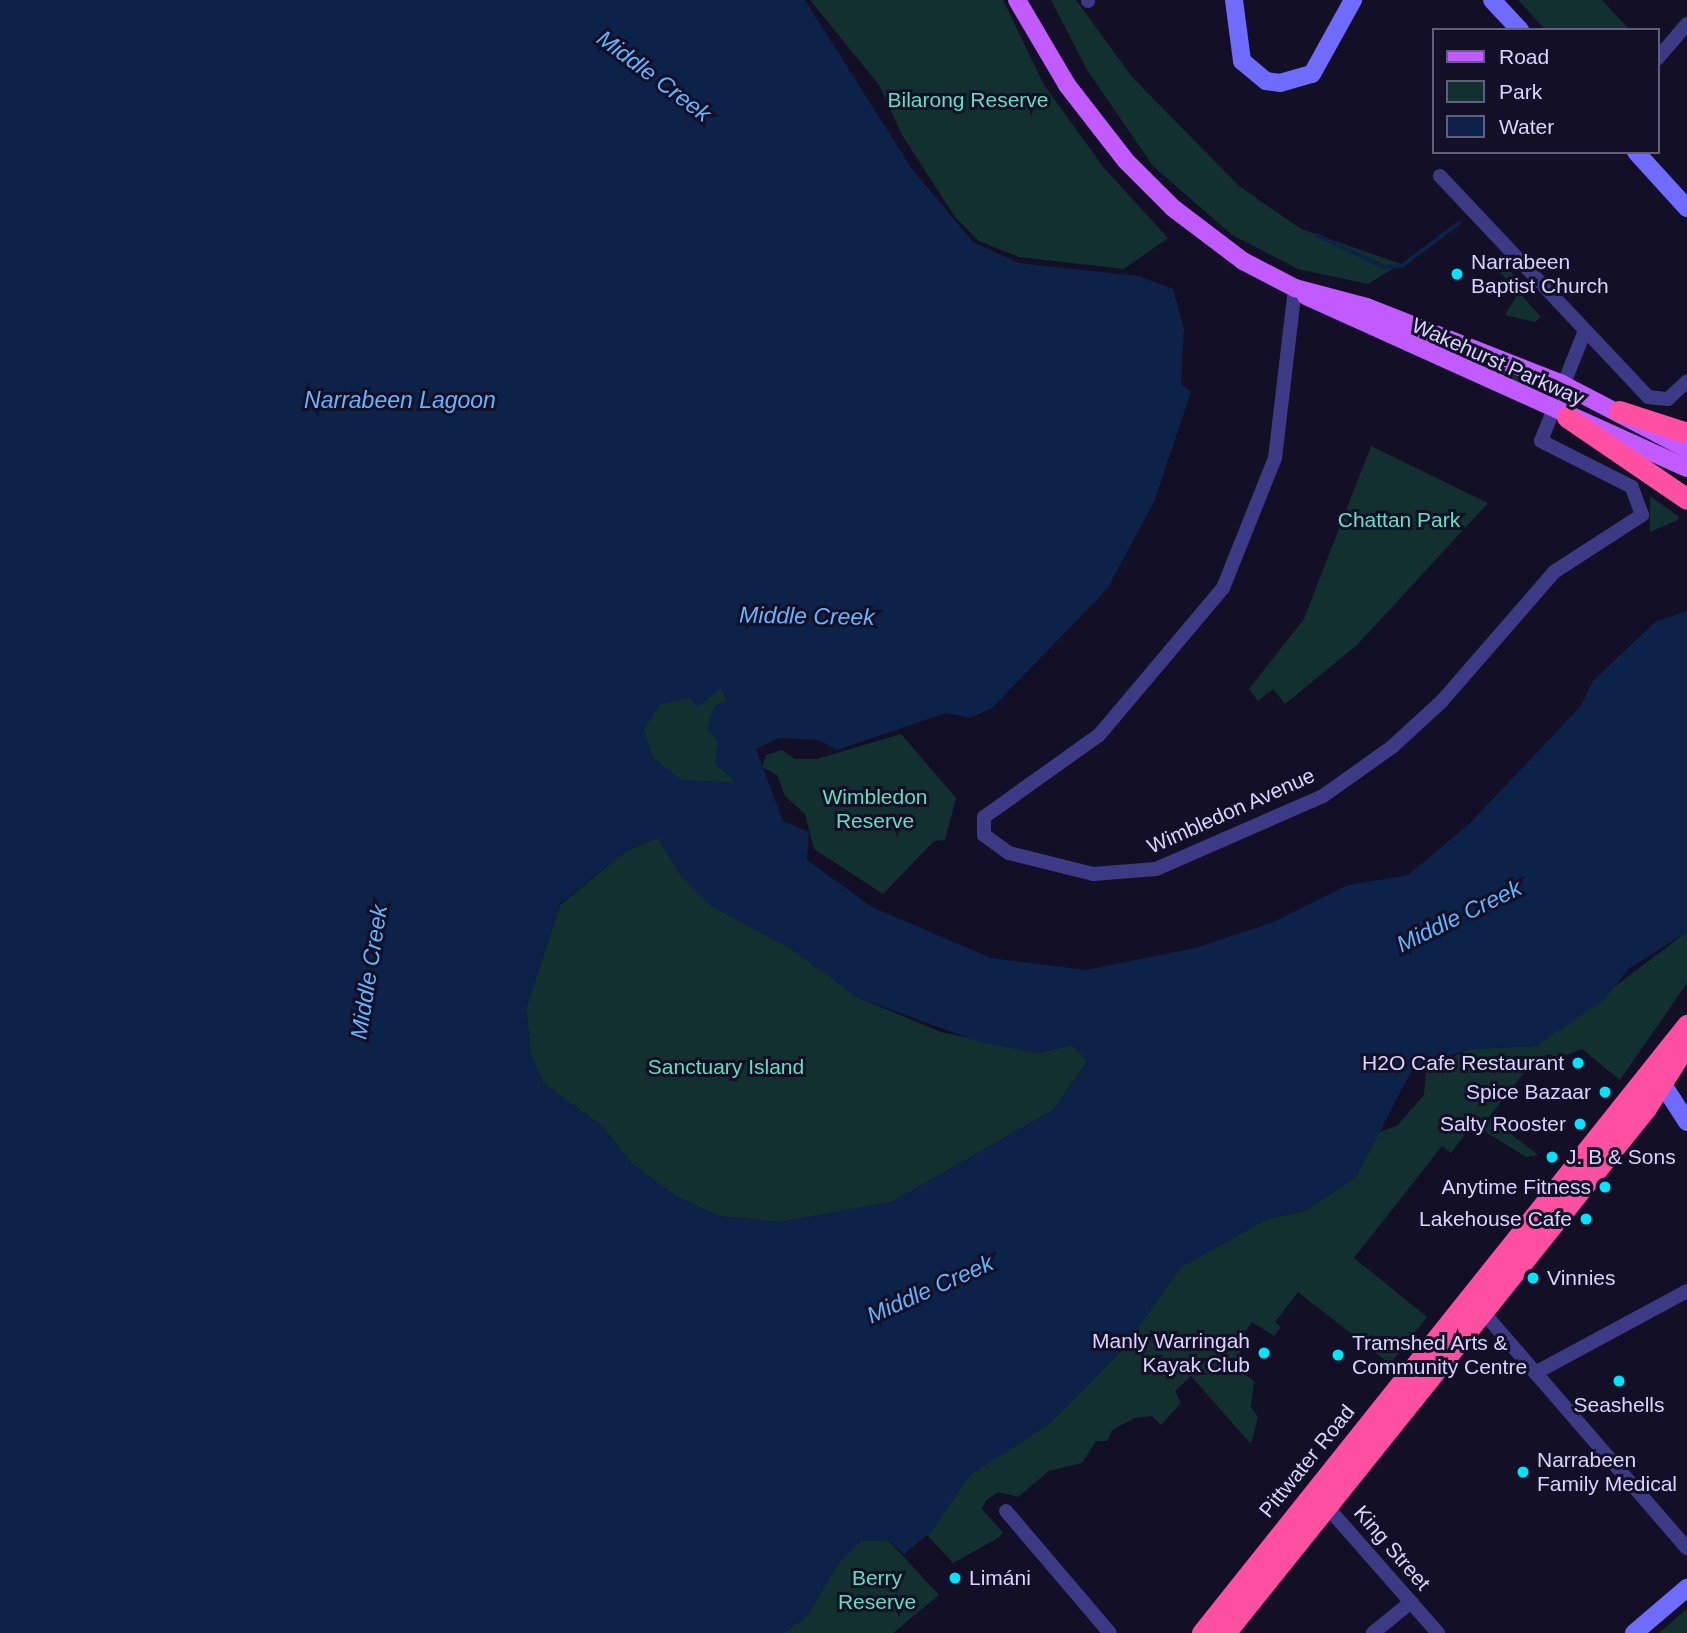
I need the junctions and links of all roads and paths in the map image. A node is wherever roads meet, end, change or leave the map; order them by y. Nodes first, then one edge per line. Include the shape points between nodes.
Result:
1 (1017, 0) edge
2 (1234, 0) edge
3 (1353, 0) edge
4 (1492, 0) edge
5 (1687, 24) edge
6 (1518, 28) edge
7 (1659, 57) edge
8 (1638, 154) edge
9 (1440, 176) dead end
10 (1687, 208) edge
11 (1295, 288) junction
12 (1367, 307) junction
13 (1366, 328) junction
14 (1584, 333) junction
15 (1687, 381) edge
16 (1562, 384) junction
17 (1619, 411) junction
18 (1558, 414) junction
19 (1687, 433) edge
20 (1687, 449) edge
21 (1687, 468) edge
22 (1687, 499) edge
23 (1687, 1025) edge
24 (1687, 1043) edge
25 (1650, 1065) junction
26 (1663, 1083) junction
27 (1687, 1122) edge
28 (1687, 1291) edge
29 (1483, 1312) junction
30 (1535, 1373) junction
31 (1320, 1498) junction
32 (1006, 1511) dead end
33 (1687, 1548) edge
34 (1687, 1588) edge
35 (1411, 1602) junction
36 (1110, 1633) edge
37 (1202, 1633) edge
38 (1225, 1633) edge
39 (1373, 1633) edge
40 (1438, 1633) edge
41 (1634, 1633) edge

1 - 11 main road, Wakehurst Parkway via 1067,85 1148,185 1221,246
2 - 3 street via 1242,61 1266,81 1280,83 1312,74
4 - 6 street
5 - 7 street
8 - 10 street
9 - 14 street
11 - 12 main road, Wakehurst Parkway
11 - 13 main road, Wakehurst Parkway
11 - 18 street, Wimbledon Avenue via 1275,458 1223,589 1099,735 984,817 984,835 1009,853 1093,874 1156,869 1323,796 1392,747 1442,701 1554,572 1642,514 1632,488 1545,447 1541,435
12 - 13 main road
12 - 16 main road, Wakehurst Parkway
13 - 18 main road, Wakehurst Parkway
14 - 15 street via 1659,403
14 - 16 street, Wimbledon Avenue
16 - 17 main road, Wakehurst Parkway
16 - 18 street, Wimbledon Avenue
17 - 19 highway
17 - 20 main road, Wakehurst Parkway
18 - 21 main road, Wakehurst Parkway
18 - 22 highway
23 - 25 highway, Pittwater Road
24 - 26 highway, Pittwater Road
25 - 26 street
25 - 31 highway, Pittwater Road
26 - 27 street
26 - 29 highway, Pittwater Road
28 - 30 street
29 - 30 street
29 - 31 highway, Pittwater Road
30 - 33 street
31 - 35 street, King Street
31 - 37 highway, Pittwater Road
31 - 38 highway, Pittwater Road
32 - 36 street
34 - 41 street
35 - 39 street
35 - 40 street, King Street

